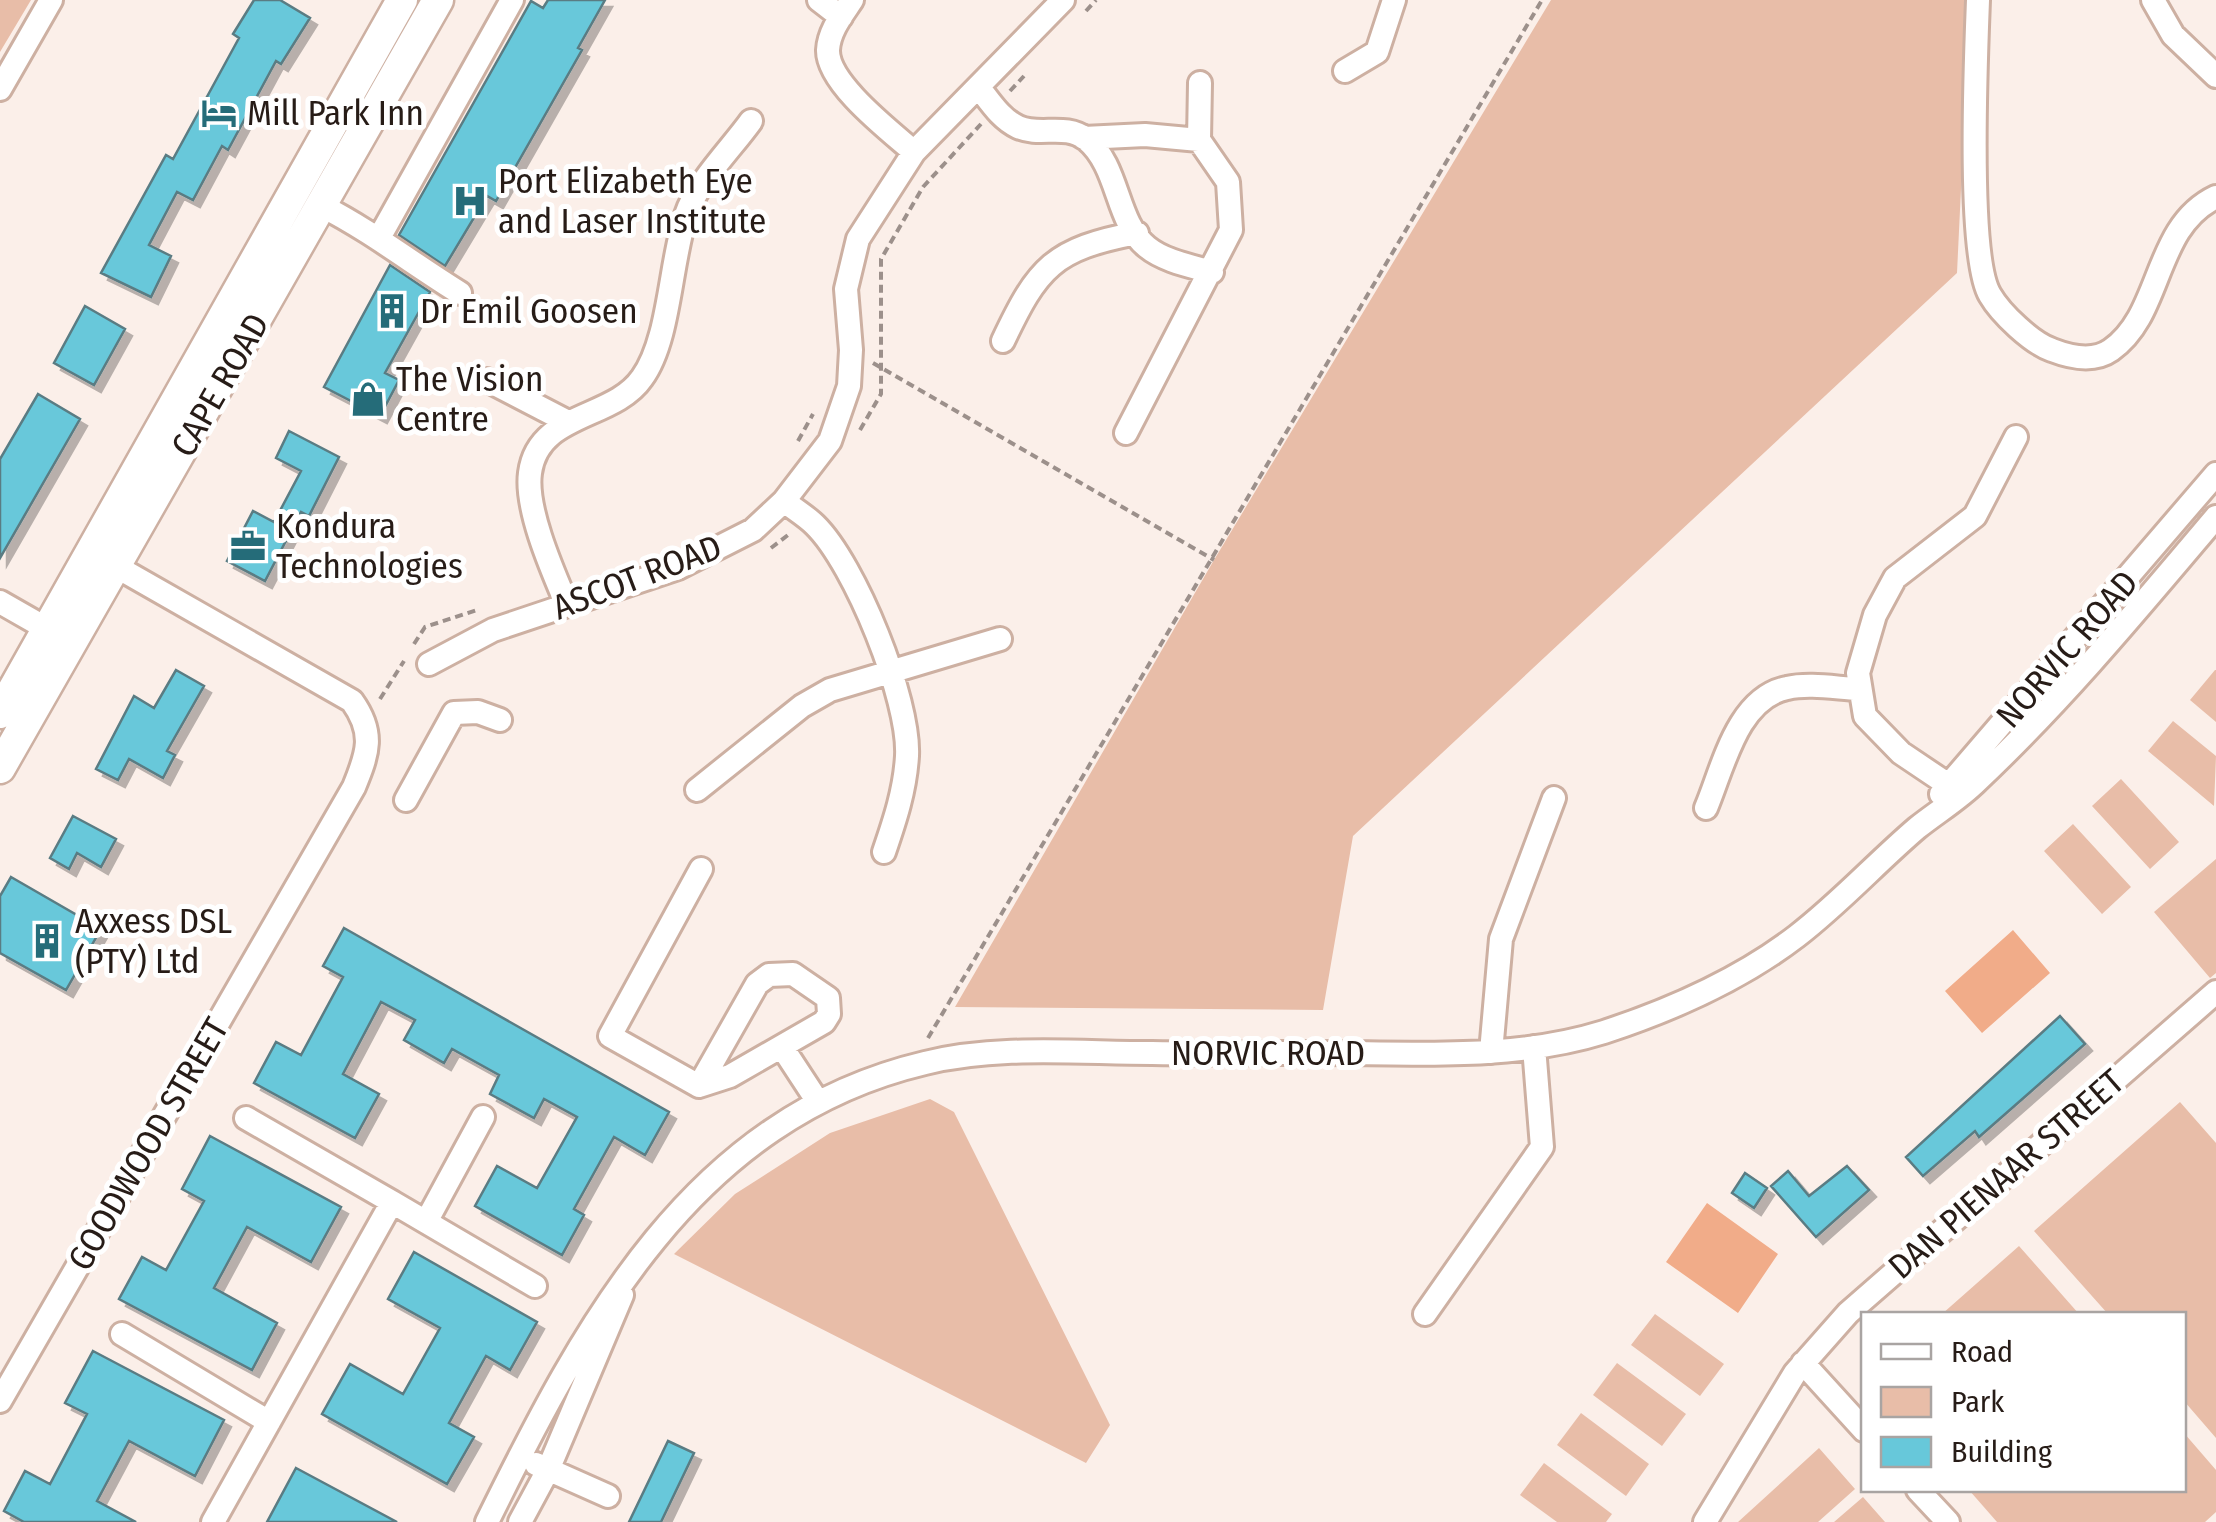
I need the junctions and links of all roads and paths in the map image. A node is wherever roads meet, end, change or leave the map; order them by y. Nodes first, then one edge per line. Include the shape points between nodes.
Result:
1 (51, 0) edge
2 (402, 0) edge
3 (438, 0) edge
4 (512, 0) edge
5 (819, 0) edge
6 (1062, 0) edge
7 (1096, 0) edge
8 (1394, 0) edge
9 (1542, 0) edge
10 (1978, 0) edge
11 (2153, 0) edge
12 (846, 9) edge
13 (1084, 13) dead end
14 (1034, 64) dead end
15 (1346, 71) dead end
16 (2216, 76) edge
17 (1200, 83) dead end
18 (0, 89) edge
19 (980, 89) junction
20 (995, 108) junction
21 (751, 121) dead end
22 (1084, 138) junction
23 (1199, 140) junction
24 (914, 152) junction
25 (2216, 197) edge
26 (322, 206) junction
27 (1136, 234) junction
28 (379, 238) junction
29 (1212, 272) junction
30 (460, 294) dead end
31 (1003, 341) dead end
32 (851, 350) junction
33 (882, 368) junction
34 (487, 380) dead end
35 (814, 412) dead end
36 (568, 422) junction
37 (1126, 433) dead end
38 (2016, 436) dead end
39 (854, 441) dead end
40 (797, 443) dead end
41 (2216, 474) edge
42 (784, 502) junction
43 (2216, 517) edge
44 (808, 520) junction
45 (764, 553) dead end
46 (1214, 560) junction
47 (117, 567) junction
48 (0, 602) edge
49 (567, 605) junction
50 (482, 608) dead end
51 (49, 630) junction
52 (1000, 639) dead end
53 (429, 664) dead end
54 (889, 670) junction
55 (394, 679) dead end
56 (1858, 689) junction
57 (0, 713) edge
58 (500, 720) dead end
59 (0, 768) edge
60 (1956, 788) junction
61 (697, 790) dead end
62 (1554, 798) dead end
63 (406, 800) dead end
64 (1706, 808) dead end
65 (884, 852) dead end
66 (701, 868) dead end
67 (2216, 992) edge
68 (782, 1047) junction
69 (1534, 1047) junction
70 (1491, 1052) junction
71 (910, 1068) junction
72 (699, 1086) junction
73 (818, 1102) junction
74 (483, 1117) dead end
75 (246, 1118) dead end
76 (392, 1202) junction
77 (426, 1222) junction
78 (628, 1277) junction
79 (535, 1286) dead end
80 (1426, 1314) dead end
81 (122, 1334) dead end
82 (1803, 1363) junction
83 (0, 1400) edge
84 (268, 1422) junction
85 (1861, 1427) edge
86 (519, 1457) junction
87 (548, 1470) junction
88 (1920, 1492) edge
89 (608, 1496) dead end
90 (213, 1522) edge
91 (487, 1522) edge
92 (520, 1522) edge
93 (1706, 1522) edge
94 (1948, 1522) edge

1 - 18 street
2 - 51 main road, CAPE ROAD
3 - 26 main road, CAPE ROAD
4 - 28 street
5 - 12 street
6 - 19 street, ASCOT ROAD
7 - 13 path
8 - 15 street via 1377,52
9 - 46 path
10 - 25 street via 1978,248 1990,296 2040,345 2080,357 2110,350 2130,330 2181,224
11 - 16 street via 2172,35
12 - 24 street via 828,51 832,70
14 - 20 path
17 - 23 street
19 - 20 street
19 - 24 street, ASCOT ROAD
20 - 22 street via 1022,129 1064,129
20 - 33 path via 923,187 881,258
21 - 36 street via 687,210 645,376 630,392
22 - 23 street via 1145,134
22 - 27 street via 1116,183
23 - 29 street via 1228,182 1233,208
24 - 32 street, ASCOT ROAD via 876,207 851,262
26 - 28 street
26 - 47 main road, CAPE ROAD
27 - 29 street via 1159,255
27 - 31 street via 1097,240 1044,268
28 - 30 street
29 - 37 street
32 - 33 path
32 - 42 street, ASCOT ROAD via 849,386 830,441
33 - 39 path via 881,394
33 - 46 path
34 - 36 street
35 - 40 path
36 - 49 street via 553,430 530,473 531,497
38 - 56 street via 1975,516 1895,578 1865,644
41 - 60 street, NORVIC ROAD
42 - 44 street
42 - 49 street, ASCOT ROAD via 753,530 678,568
43 - 60 street, NORVIC ROAD via 2059,701
44 - 45 path
44 - 54 street via 876,628
46 - 71 path
47 - 59 main road, CAPE ROAD
47 - 83 street, GOODWOOD STREET via 352,701 365,719 368,754
48 - 51 street
49 - 53 street, ASCOT ROAD via 493,630
50 - 55 path via 424,627
51 - 57 main road, CAPE ROAD
52 - 54 street
54 - 61 street via 802,706
54 - 65 street via 907,753
56 - 60 street via 1865,716 1882,736
56 - 64 street via 1786,688 1757,702
58 - 63 street via 454,713
60 - 69 street, NORVIC ROAD via 1865,879 1764,959 1632,1022
62 - 70 street via 1501,939
66 - 72 street via 610,1036
67 - 82 street, DAN PIENAAR STREET via 1848,1313
68 - 72 street
68 - 72 street via 824,1022 831,1006 793,974 768,975 757,984
68 - 73 street
69 - 70 street, NORVIC ROAD
69 - 80 street via 1542,1146
70 - 71 street, NORVIC ROAD via 1081,1050 970,1056
71 - 73 street, NORVIC ROAD
73 - 78 street, NORVIC ROAD via 725,1162 669,1218
74 - 77 street
75 - 76 street
76 - 77 street
76 - 84 street
77 - 79 street
78 - 86 street, NORVIC ROAD via 592,1326
78 - 87 street, NORVIC ROAD
81 - 84 street
82 - 85 street
82 - 93 street, DAN PIENAAR STREET
84 - 90 street
86 - 87 street
86 - 91 street, NORVIC ROAD
87 - 89 street
87 - 92 street, NORVIC ROAD
88 - 94 street

